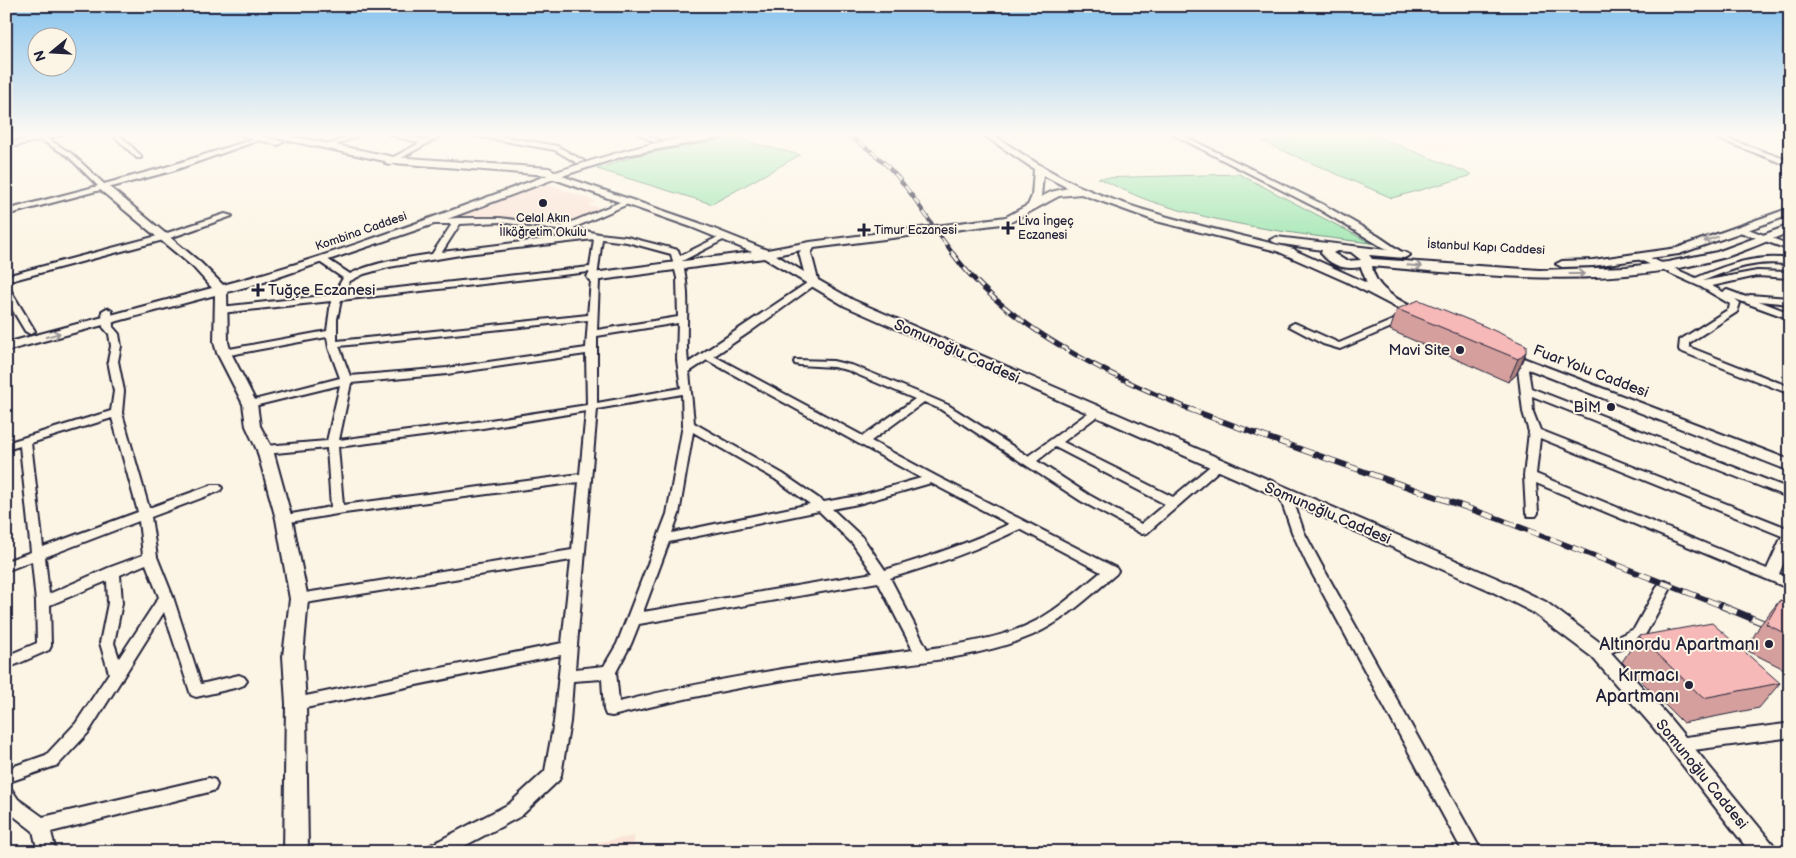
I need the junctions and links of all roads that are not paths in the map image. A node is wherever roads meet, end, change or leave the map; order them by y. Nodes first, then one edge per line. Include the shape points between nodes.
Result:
1 (90, 174) edge
2 (151, 174) edge
3 (529, 174) edge
4 (529, 174) edge
5 (554, 174) edge
6 (557, 174) edge
7 (1039, 174) edge
8 (1052, 174) edge
9 (1069, 174) edge
10 (1255, 174) edge
11 (550, 176) junction
12 (103, 187) junction
13 (1084, 191) junction
14 (625, 202) junction
15 (1032, 207) junction
16 (1790, 211) edge
17 (6, 213) edge
18 (228, 216) dead end
19 (458, 220) junction
20 (430, 222) junction
21 (1790, 228) edge
22 (564, 229) junction
23 (1740, 229) junction
24 (598, 236) junction
25 (164, 237) junction
26 (725, 237) junction
27 (1764, 238) junction
28 (810, 245) junction
29 (1334, 248) junction
30 (1790, 248) edge
31 (1281, 249) junction
32 (1352, 249) junction
33 (766, 254) junction
34 (436, 255) junction
35 (1402, 255) junction
36 (1641, 257) junction
37 (321, 259) junction
38 (1336, 261) junction
39 (1366, 262) junction
40 (1790, 262) edge
41 (679, 263) junction
42 (1662, 267) junction
43 (594, 273) junction
44 (1790, 275) edge
45 (348, 277) junction
46 (6, 279) edge
47 (1351, 279) junction
48 (813, 282) junction
49 (1700, 283) junction
50 (217, 287) junction
51 (6, 291) edge
52 (1385, 296) junction
53 (1736, 296) junction
54 (336, 298) junction
55 (1790, 301) edge
56 (221, 310) junction
57 (1416, 314) junction
58 (108, 316) junction
59 (1790, 316) edge
60 (593, 317) junction
61 (684, 319) junction
62 (1433, 322) edge
63 (1294, 326) dead end
64 (30, 331) junction
65 (332, 333) junction
66 (592, 334) junction
67 (6, 337) edge
68 (333, 344) junction
69 (6, 347) edge
70 (591, 350) junction
71 (1494, 350) edge
72 (224, 353) junction
73 (707, 356) junction
74 (799, 362) dead end
75 (1529, 366) junction
76 (684, 371) junction
77 (346, 380) junction
78 (687, 390) junction
79 (1526, 390) junction
80 (1790, 391) edge
81 (924, 398) junction
82 (250, 404) junction
83 (592, 408) junction
84 (1096, 412) junction
85 (116, 413) junction
86 (689, 425) junction
87 (1535, 432) junction
88 (25, 441) junction
89 (864, 441) junction
90 (1054, 442) junction
91 (332, 444) junction
92 (6, 447) edge
93 (266, 450) junction
94 (1028, 462) junction
95 (1219, 465) junction
96 (1790, 466) edge
97 (1530, 476) junction
98 (586, 478) junction
99 (932, 478) junction
100 (216, 488) dead end
101 (1285, 494) junction
102 (1790, 494) edge
103 (1174, 503) junction
104 (821, 506) junction
105 (337, 510) junction
106 (1532, 513) dead end
107 (145, 515) junction
108 (284, 520) junction
109 (1020, 524) junction
110 (1790, 534) edge
111 (664, 539) junction
112 (579, 554) junction
113 (38, 556) junction
114 (150, 556) junction
115 (6, 566) edge
116 (113, 571) junction
117 (882, 576) junction
118 (1771, 576) junction
119 (1790, 584) edge
120 (1665, 586) dead end
121 (166, 597) junction
122 (299, 599) junction
123 (42, 602) junction
124 (634, 620) junction
125 (570, 647) junction
126 (1599, 652) junction
127 (922, 654) junction
128 (6, 663) edge
129 (610, 672) junction
130 (117, 674) junction
131 (566, 676) junction
132 (239, 682) dead end
133 (296, 704) junction
134 (1785, 731) dead end
135 (1678, 745) junction
136 (6, 776) edge
137 (209, 786) dead end
138 (6, 795) edge
139 (41, 826) junction
140 (47, 852) edge
141 (296, 852) edge
142 (435, 852) edge
143 (1473, 852) edge
144 (1765, 852) edge

1 - 12 street
2 - 12 street
3 - 11 main road
4 - 11 main road
5 - 11 main road, Kombina Caddesi
6 - 11 main road, Kombina Caddesi
7 - 15 main road
8 - 13 main road
9 - 29 main road via 1093,186 1180,216 1246,234
10 - 35 street via 1376,237
11 - 14 main road, Somunoğlu Caddesi
11 - 20 main road, Kombina Caddesi
11 - 50 main road, Kombina Caddesi
12 - 17 street
12 - 25 main road
13 - 15 main road via 1067,190
13 - 31 main road via 1177,222
14 - 22 street
14 - 26 main road, Somunoğlu Caddesi
15 - 28 main road via 1009,220
16 - 23 main road, İstanbul Kapı Caddesi
18 - 25 street
19 - 20 street
19 - 22 street via 500,220
19 - 34 street
20 - 37 main road, Kombina Caddesi
21 - 27 main road
22 - 24 street
23 - 27 street
23 -> 36 main road, İstanbul Kapı Caddesi via 1679,251
24 - 34 street
24 - 41 street via 643,242 675,252
24 - 43 street
25 - 46 street
25 - 50 main road
26 - 33 main road, Somunoğlu Caddesi
26 - 41 street
27 - 30 street
27 - 42 main road via 1714,257
28 - 33 main road
28 - 48 main road via 804,253
29 - 32 main road, İstanbul Kapı Caddesi
29 - 38 main road via 1327,253
31 - 38 main road
31 - 47 main road
32 - 35 main road, İstanbul Kapı Caddesi
32 - 39 main road via 1367,257
33 - 41 main road
33 - 48 main road, Somunoğlu Caddesi
34 - 45 street
35 - 36 main road, İstanbul Kapı Caddesi via 1550,265
36 - 42 street
37 - 45 street
37 - 50 main road, Kombina Caddesi
38 - 39 main road via 1356,265
38 - 47 main road
39 -> 42 main road via 1518,274 1587,274
39 - 52 main road via 1373,284
40 - 49 street via 1771,260 1745,264
41 - 43 main road
41 - 61 street
42 - 49 street
43 - 54 street
43 - 60 street
44 - 49 street via 1767,272
45 - 54 street
47 - 52 main road
48 - 73 street
48 - 84 main road, Somunoğlu Caddesi via 849,303
49 - 53 street
49 - 80 street via 1734,303 1734,310 1684,342 1684,349
50 - 56 main road
50 - 58 main road, Kombina Caddesi
51 - 64 street
52 - 57 main road
53 - 55 street
53 - 59 street
54 - 56 street
54 - 65 street
56 - 72 main road
57 - 62 main road
57 - 63 street via 1340,346
58 - 64 main road, Kombina Caddesi
69 -> 58 main road, Kombina Caddesi
58 - 85 street via 108,327 114,334 116,346 113,361 119,391
60 - 66 street
60 - 68 street
61 - 66 street
61 - 76 street
64 - 67 main road, Kombina Caddesi
65 - 68 street
65 - 72 street
66 - 70 street
68 - 77 street
70 - 77 street via 447,371
70 - 83 street
71 - 75 main road, Fuar Yolu Caddesi
72 - 82 main road
73 - 76 street
73 - 89 street
74 - 81 street via 850,368
75 - 79 street via 1523,368
75 - 96 main road, Fuar Yolu Caddesi
76 - 78 street
77 - 82 street
77 - 91 street
78 - 83 street
78 - 86 street
79 - 87 street via 1528,412
79 - 102 street
81 - 89 street
81 - 94 street via 1001,442
82 - 93 main road via 253,426
83 - 91 street
83 - 98 street
84 - 90 street
84 - 95 main road, Somunoğlu Caddesi
85 - 88 street
85 - 107 street
86 - 104 street via 802,491
86 - 111 street via 673,514
87 - 97 street
87 - 110 street
88 - 92 street
88 - 113 street
89 - 99 street
90 - 94 street
90 - 103 street
91 - 93 street
91 - 105 street
93 - 108 main road
94 - 103 street via 1142,530
95 - 101 main road, Somunoğlu Caddesi
95 - 103 street
97 - 106 street
97 - 118 street
98 - 105 street
98 - 112 street
99 - 104 street via 858,500
99 - 109 street
100 - 107 street
101 - 126 main road, Somunoğlu Caddesi via 1539,607
101 - 143 street via 1298,532 1314,564
104 - 111 street
104 - 117 street via 858,541
105 - 108 street
107 - 113 street
107 - 114 street
108 - 122 main road
109 - 117 street via 969,548
109 - 127 street via 1111,571 1049,620 1015,636
110 - 118 street
111 - 124 street
112 - 122 street
112 - 125 street
113 - 115 street
113 - 123 street
114 - 116 street
114 - 121 street
116 - 123 street
116 - 130 street via 114,603 107,643
117 - 124 street
117 - 127 street
118 - 119 street
120 - 126 street via 1639,633
121 - 130 street
121 - 132 street via 196,691
122 - 133 main road via 293,656
123 - 128 street via 44,646
124 - 129 street
125 - 131 street
125 - 133 street
126 - 135 main road, Somunoğlu Caddesi
127 - 129 street via 770,676 672,694 612,710
129 - 131 street
130 - 136 street via 82,728 52,760
131 - 142 street via 553,775 515,810
133 - 141 main road
134 - 135 street
135 - 144 main road, Somunoğlu Caddesi
137 - 139 street
138 - 139 street via 12,804
139 - 140 street

